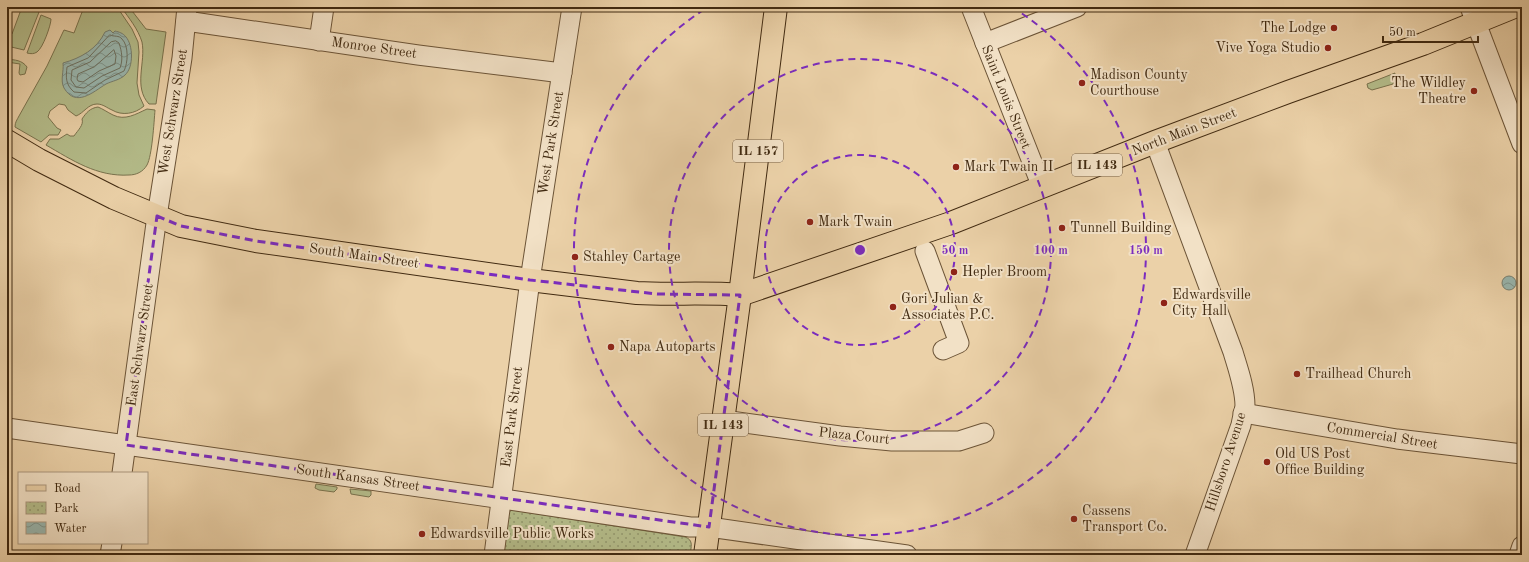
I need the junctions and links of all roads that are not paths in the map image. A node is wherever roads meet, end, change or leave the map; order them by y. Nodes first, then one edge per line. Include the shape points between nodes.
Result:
1 (324, 7) edge
2 (572, 7) edge
3 (776, 7) edge
4 (971, 7) edge
5 (1078, 7) edge
6 (1514, 7) edge
7 (187, 14) edge
8 (1473, 15) edge
9 (319, 41) junction
10 (985, 43) junction
11 (562, 73) junction
12 (7, 141) edge
13 (1155, 142) junction
14 (1522, 144) edge
15 (1042, 187) junction
16 (157, 216) junction
17 (925, 251) dead end
18 (530, 280) junction
19 (740, 295) junction
20 (943, 350) dead end
21 (1243, 413) junction
22 (723, 420) junction
23 (7, 428) edge
24 (984, 433) dead end
25 (126, 445) junction
26 (1522, 454) edge
27 (122, 472) edge
28 (502, 498) junction
29 (709, 528) junction
30 (112, 544) edge
31 (1522, 546) edge
32 (110, 555) edge
33 (494, 555) edge
34 (705, 555) edge
35 (907, 555) edge
36 (1195, 555) edge
37 (1519, 555) edge

1 - 9 street
2 - 11 street, West Park Street
3 - 19 main road, IL 157
4 - 10 street, Saint Louis Street
5 - 10 street
6 - 8 main road, North Main Street / IL 143
7 - 9 street, Monroe Street
7 - 16 street, West Schwarz Street
8 - 13 main road, North Main Street / IL 143 via 1423,44
8 - 14 street
9 - 11 street, Monroe Street
10 - 15 street, Saint Louis Street
11 - 18 street, West Park Street
12 - 16 main road, South Main Street via 114,198
13 - 15 main road, North Main Street / IL 143
13 - 21 street, Hillsboro Avenue via 1240,375 1245,406
15 - 19 main road, North Main Street / IL 143 via 951,223
16 - 18 main road, South Main Street via 181,226 256,241
16 - 25 street, East Schwarz Street
17 - 20 street via 959,343
18 - 19 main road, South Main Street via 657,294
18 - 28 street, East Park Street
19 - 22 main road, IL 143
21 - 26 street, Commercial Street via 1442,446
21 - 36 street, Hillsboro Avenue
22 - 24 street, Plaza Court via 892,441 960,441
22 - 29 main road, IL 143
23 - 25 street, South Kansas Street
25 - 27 street, East Schwarz Street
25 - 28 street, South Kansas Street
28 - 29 street, South Kansas Street
28 - 33 street, East Park Street
29 - 34 main road, IL 143
29 - 35 street, South Kansas Street
30 - 32 street
31 - 37 street

